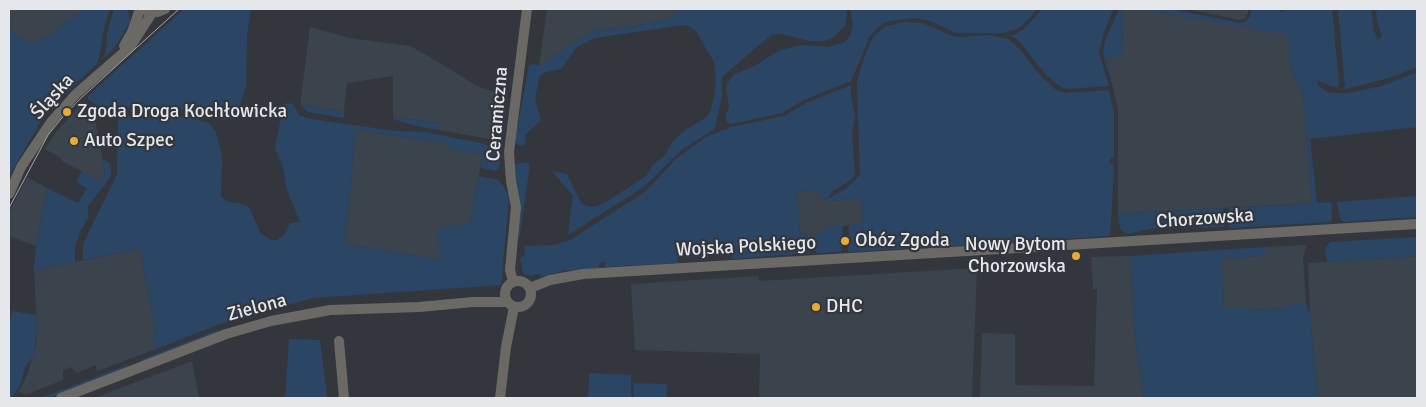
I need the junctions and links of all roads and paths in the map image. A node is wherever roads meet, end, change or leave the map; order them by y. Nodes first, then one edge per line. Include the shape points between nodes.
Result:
1 (165, 9) edge
2 (528, 9) edge
3 (145, 10) edge
4 (9, 194) edge
5 (1417, 224) edge
6 (996, 249) joint
7 (513, 281) junction
8 (530, 288) junction
9 (505, 290) junction
10 (473, 302) junction
11 (511, 304) junction
12 (339, 341) dead end
13 (61, 398) edge
14 (344, 398) edge
15 (500, 398) edge

1 - 3 street via 158,12
2 - 7 street, Ceramiczna via 509,152 516,207 510,270
3 - 4 street, Śląska via 117,58 76,94 51,122 21,167
5 - 6 street, Chorzowska
6 - 8 street, Wojska Polskiego via 583,274 550,280
7 - 8 street via 525,282
7 - 9 street
8 - 11 street via 528,302 522,306
9 - 10 street, Zielona
9 - 11 street
10 - 11 street, Zielona
10 - 13 street, Zielona via 330,310 271,321 226,334
11 - 15 street
12 - 14 street

